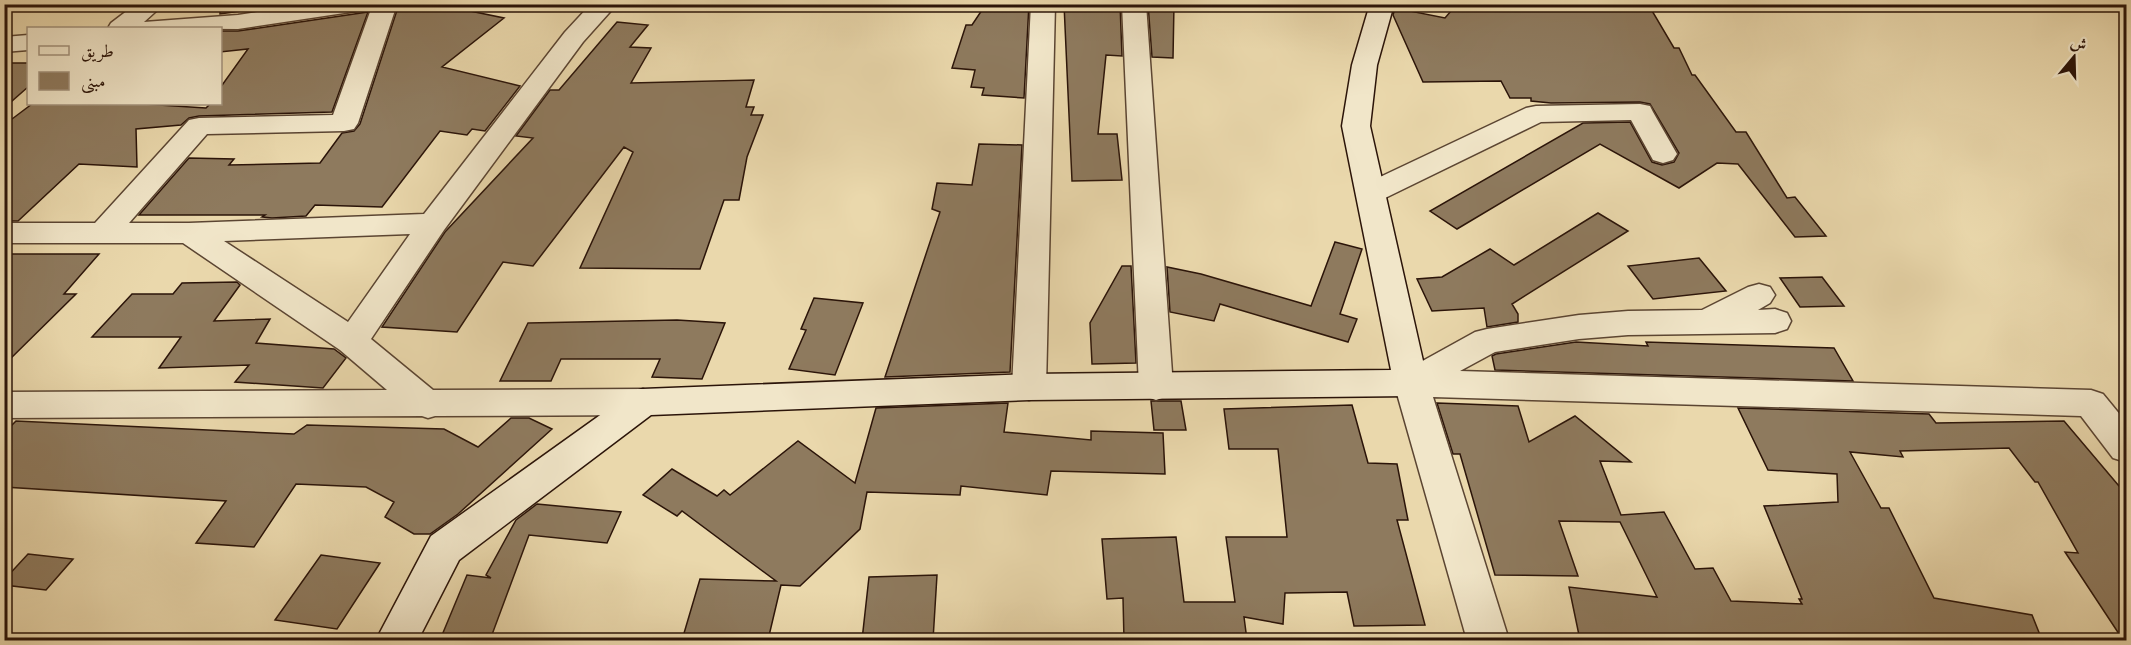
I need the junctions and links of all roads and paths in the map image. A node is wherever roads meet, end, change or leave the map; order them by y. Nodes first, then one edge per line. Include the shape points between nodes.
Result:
1 (152, 4) edge
2 (363, 4) edge
3 (384, 4) edge
4 (605, 4) edge
5 (1043, 4) edge
6 (1134, 4) edge
7 (1382, 4) edge
8 (121, 27) edge
9 (163, 27) edge
10 (1664, 154) dead end
11 (1371, 193) junction
12 (433, 223) junction
13 (104, 232) junction
14 (4, 233) edge
15 (189, 233) junction
16 (1767, 308) dead end
17 (352, 341) junction
18 (1411, 383) junction
19 (1029, 387) junction
20 (1156, 387) junction
21 (643, 402) junction
22 (4, 405) edge
23 (428, 405) junction
24 (2127, 448) edge
25 (397, 640) edge
26 (1488, 640) edge

1 - 8 street
2 - 9 street via 238,22
3 - 13 street via 344,123 199,126
4 - 12 street via 574,37
5 - 19 street
6 - 20 street
7 - 11 street via 1369,41 1356,126
10 - 11 street via 1640,112 1536,114
11 - 18 street
12 - 15 street
12 - 17 street
13 - 14 street
13 - 15 street
15 - 17 street
16 - 18 street via 1708,322 1579,327 1487,341
17 - 23 street
18 - 20 street
18 - 24 street via 2091,403
18 - 26 street
19 - 20 street
19 - 21 street
21 - 23 street
21 - 25 street via 445,548
22 - 23 street

